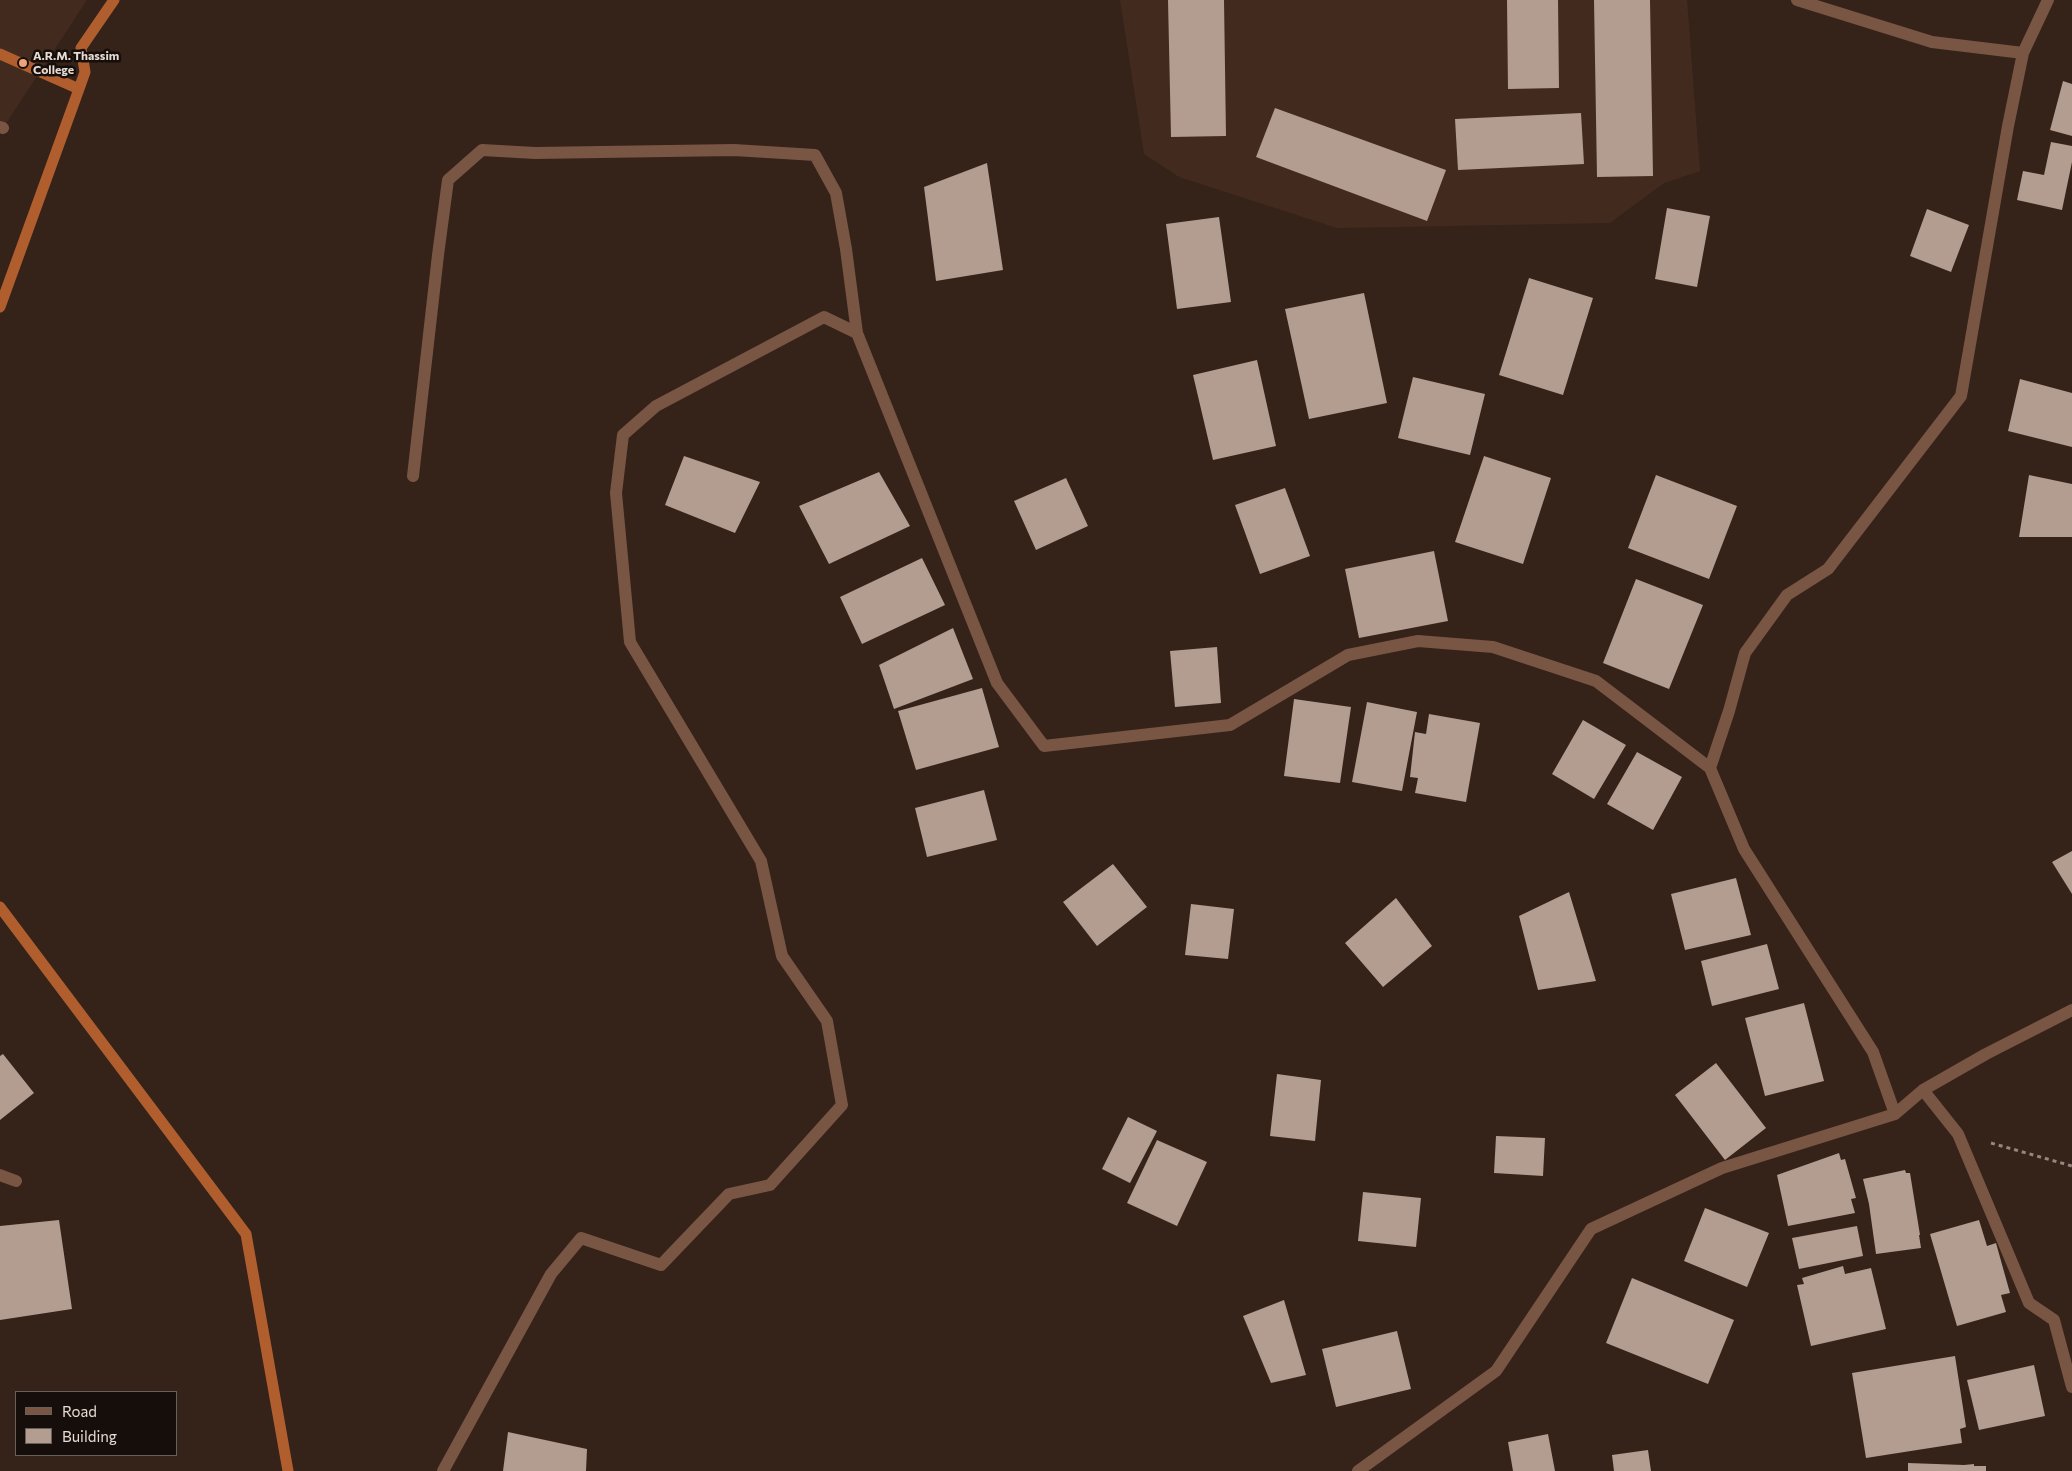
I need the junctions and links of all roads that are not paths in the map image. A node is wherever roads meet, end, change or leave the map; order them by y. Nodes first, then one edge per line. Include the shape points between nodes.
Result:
1 (1797, 0) edge
2 (2048, 0) edge
3 (2023, 53) junction
4 (857, 333) junction
5 (413, 476) dead end
6 (1710, 768) junction
7 (2072, 1010) edge
8 (1923, 1090) junction
9 (1895, 1114) junction
10 (0, 1175) edge
11 (16, 1181) dead end
12 (2072, 1387) edge
13 (443, 1471) edge
14 (1358, 1471) edge

1 - 3 street via 1932,42
2 - 3 street
3 - 6 street via 1961,396 1828,569 1787,595 1745,653
4 - 5 street via 836,193 815,155 734,150 535,153 482,150 448,180
4 - 6 street via 997,684 1044,746 1230,725 1348,655 1418,641 1494,647 1596,682
4 - 13 street via 824,317 656,406 623,435 616,493 630,642 761,861 782,956 827,1021 842,1105 770,1186 729,1194 661,1265 581,1238 551,1274
6 - 9 street via 1744,849 1873,1052
7 - 8 street
8 - 9 street
8 - 12 street via 1958,1134 2029,1303 2054,1320
9 - 14 street via 1722,1168 1591,1229 1496,1371
10 - 11 street

